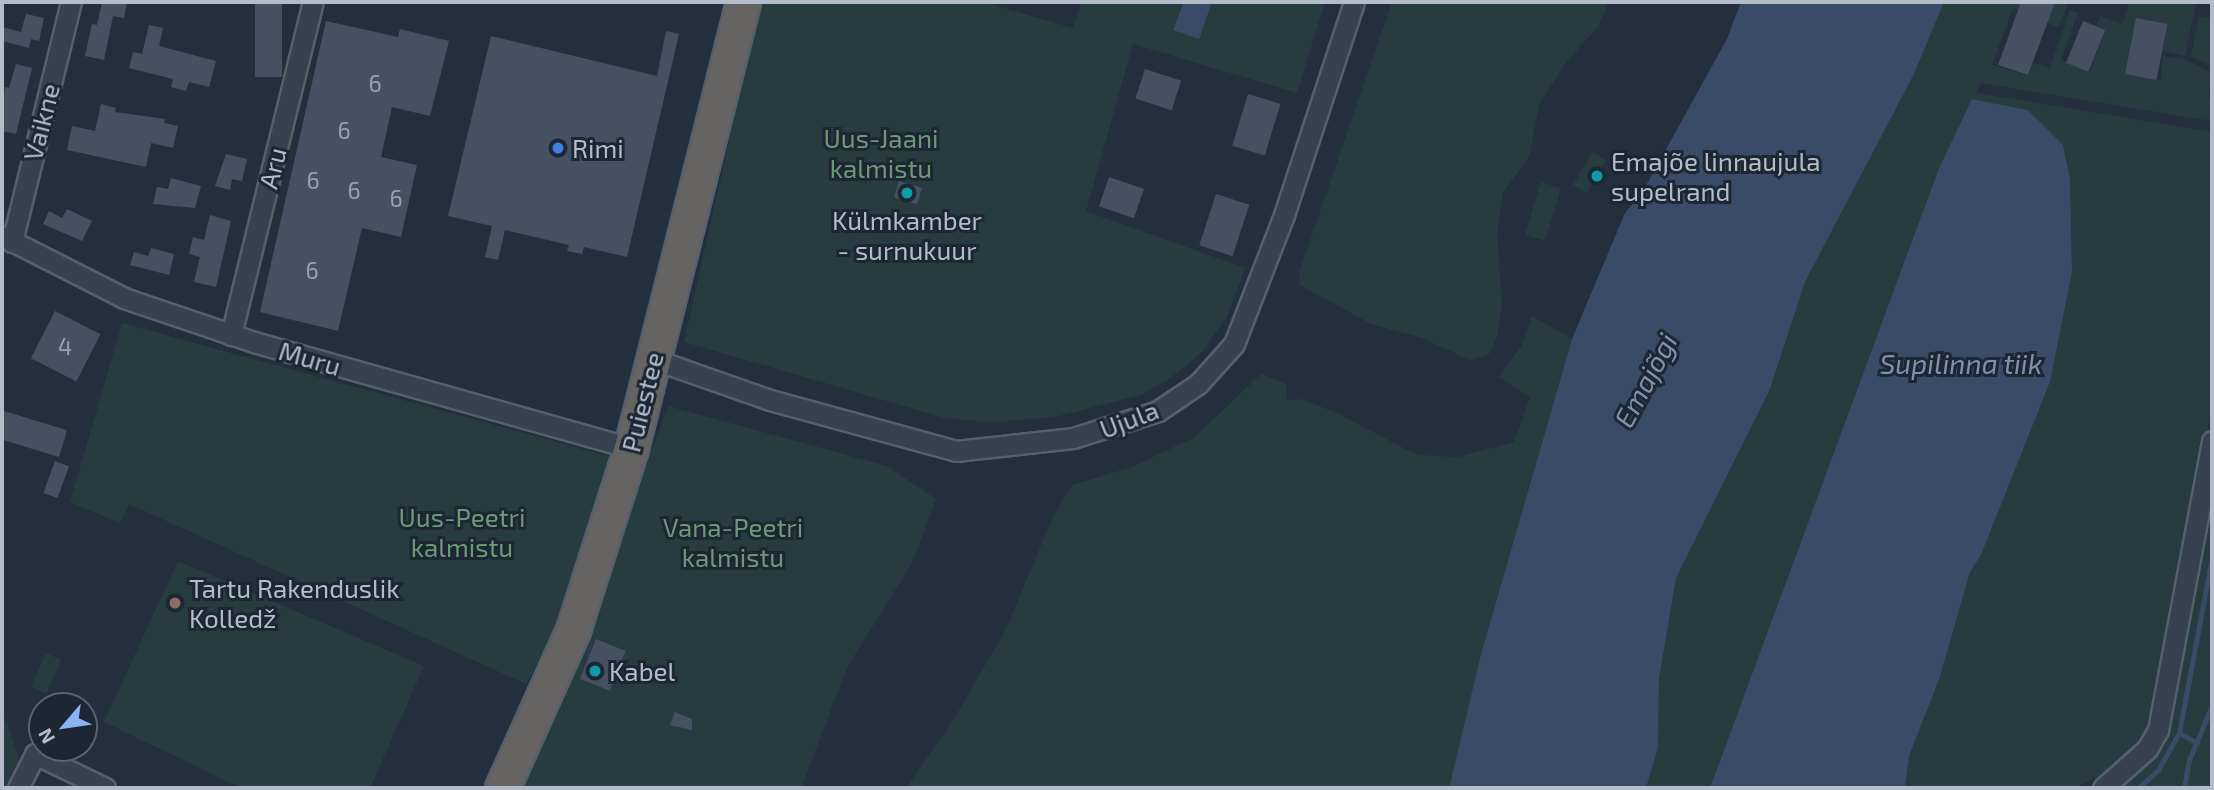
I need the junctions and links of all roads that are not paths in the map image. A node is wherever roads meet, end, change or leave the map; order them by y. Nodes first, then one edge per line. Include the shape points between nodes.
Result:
1 (71, 2) edge
2 (313, 2) edge
3 (743, 2) edge
4 (1354, 2) edge
5 (7, 239) edge
6 (231, 335) junction
7 (653, 359) junction
8 (2212, 440) edge
9 (631, 448) junction
10 (18, 788) edge
11 (105, 788) edge
12 (502, 788) edge
13 (2103, 788) edge

1 - 5 street, Vaikne
2 - 6 street, Aru
3 - 7 highway, Puiestee
4 - 7 street, Ujula via 1284,215 1234,344 1198,384 1158,411 1073,439 956,451 770,400
5 - 6 street, Muru via 124,298
6 - 9 street, Muru
7 - 9 highway, Puiestee
8 - 13 street via 2158,730 2147,749
9 - 12 highway, Puiestee via 573,630
10 - 11 street via 35,754

